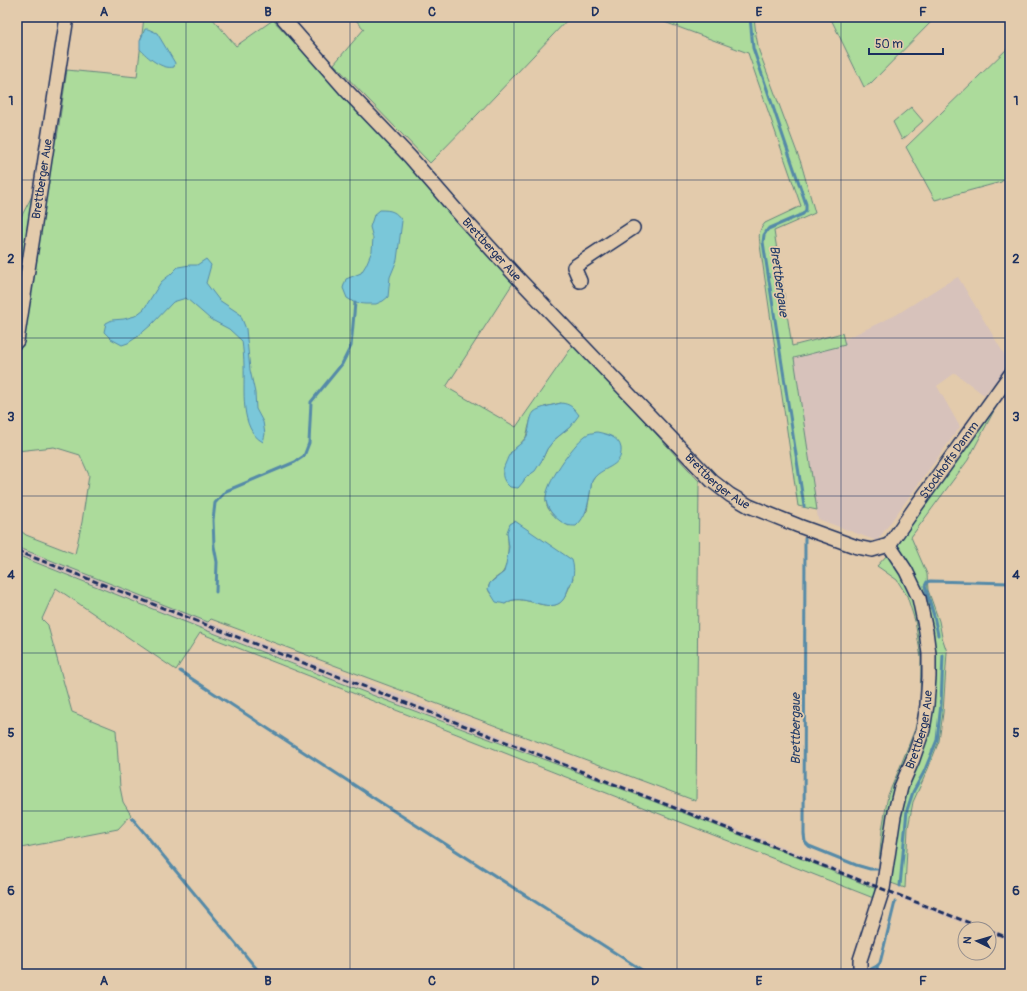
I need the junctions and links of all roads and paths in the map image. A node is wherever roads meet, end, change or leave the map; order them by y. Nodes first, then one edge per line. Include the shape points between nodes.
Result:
1 (67, 17) edge
2 (282, 17) edge
3 (633, 228) dead end
4 (580, 281) dead end
5 (17, 341) edge
6 (1010, 375) edge
7 (889, 545) junction
8 (860, 974) edge

1 - 5 street, Brettberger Aue
2 - 7 street, Brettberger Aue via 515,275 712,481 749,506 857,547 872,550
3 - 4 street via 574,267
6 - 7 street, Stockhoffs Damm
7 - 8 street, Brettberger Aue via 919,598 929,654 929,677 923,730 901,787 883,889 860,960

